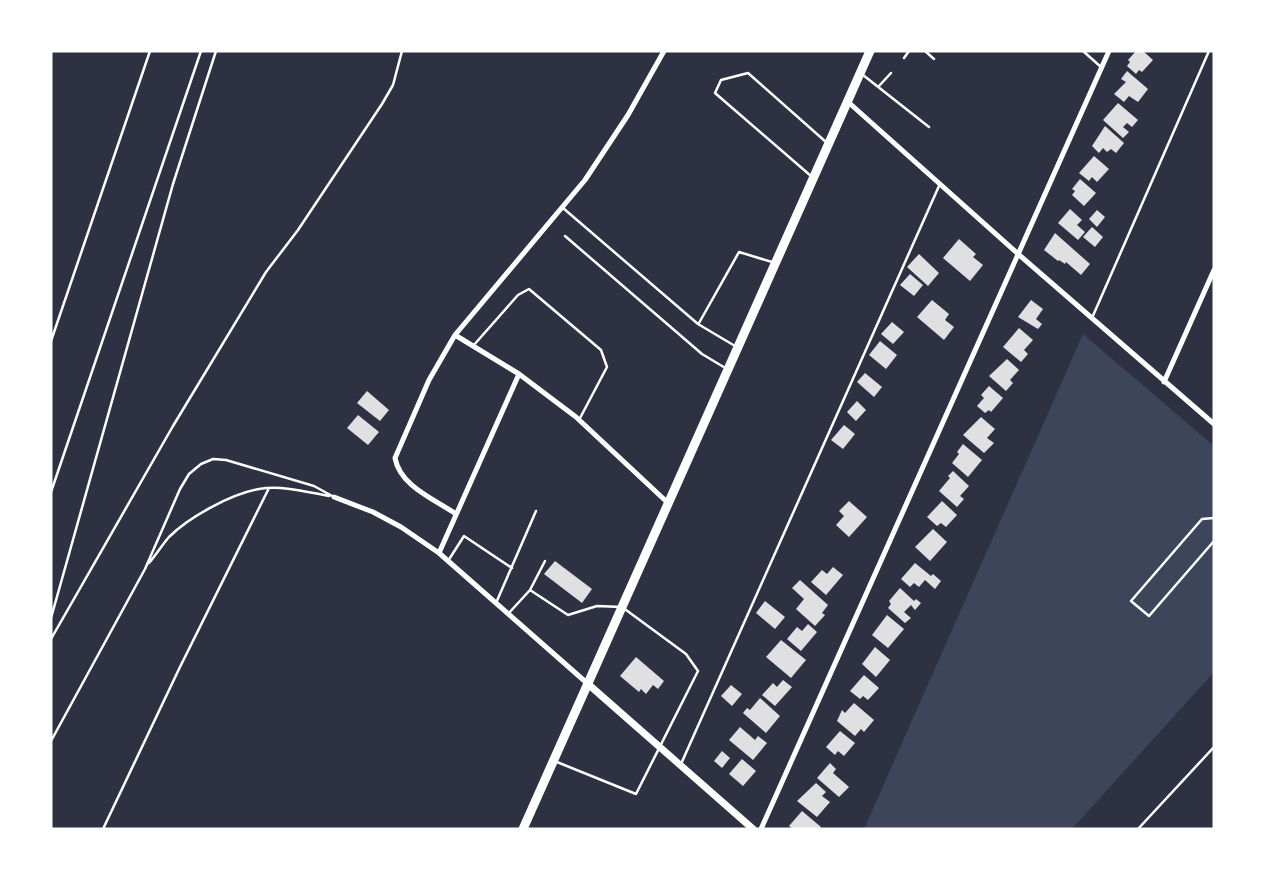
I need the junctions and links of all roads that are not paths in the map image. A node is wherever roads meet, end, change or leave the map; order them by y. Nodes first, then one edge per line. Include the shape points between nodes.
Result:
1 (150, 51) edge
2 (201, 51) edge
3 (216, 51) edge
4 (402, 51) edge
5 (664, 51) edge
6 (870, 51) edge
7 (909, 51) edge
8 (925, 51) edge
9 (1083, 51) edge
10 (1109, 51) edge
11 (1209, 51) edge
12 (904, 58) dead end
13 (934, 59) dead end
14 (1101, 67) junction
15 (860, 73) junction
16 (891, 73) dead end
17 (879, 86) junction
18 (847, 101) junction
19 (929, 127) dead end
20 (828, 144) junction
21 (813, 178) junction
22 (940, 184) junction
23 (562, 207) junction
24 (565, 236) dead end
25 (1017, 253) junction
26 (775, 264) junction
27 (1214, 270) edge
28 (1092, 318) junction
29 (698, 324) junction
30 (455, 335) junction
31 (51, 341) edge
32 (473, 346) junction
33 (738, 347) junction
34 (728, 369) junction
35 (519, 374) junction
36 (1164, 382) junction
37 (579, 419) junction
38 (1214, 424) edge
39 (269, 488) junction
40 (51, 492) edge
41 (334, 497) junction
42 (668, 503) junction
43 (536, 511) dead end
44 (456, 514) junction
45 (1214, 518) edge
46 (1214, 541) edge
47 (439, 553) junction
48 (448, 561) junction
49 (545, 561) dead end
50 (512, 568) junction
51 (145, 569) junction
52 (530, 590) junction
53 (496, 603) junction
54 (622, 607) junction
55 (508, 614) junction
56 (51, 618) edge
57 (51, 639) edge
58 (588, 684) junction
59 (51, 740) edge
60 (659, 745) junction
61 (1214, 747) edge
62 (554, 760) junction
63 (681, 764) junction
64 (103, 829) edge
65 (523, 829) edge
66 (753, 829) edge
67 (761, 829) edge
68 (1138, 829) edge

1 - 31 lane
2 - 40 lane
3 - 56 lane via 173,184
4 - 57 lane via 393,85 382,104 266,272
5 - 23 street via 628,115
6 - 15 main road
7 - 12 lane
8 - 13 lane
9 - 14 lane
10 - 14 street
11 - 28 lane
14 - 25 street
15 - 17 lane
15 - 18 main road
16 - 17 lane
17 - 19 lane
18 - 20 main road
18 - 22 street
20 - 21 main road
20 - 21 lane via 748,72 721,80 715,93
21 - 26 main road
22 - 25 street
22 - 63 lane
23 - 29 lane
23 - 30 street
24 - 34 lane via 702,354
25 - 28 street
25 - 67 street
26 - 29 lane via 739,252
26 - 33 main road
27 - 36 street
28 - 36 street
29 - 33 lane
30 - 32 street
30 - 44 street via 429,380 395,458 404,479
32 - 35 street
32 - 37 lane via 518,295 529,289 601,350 607,367
33 - 34 main road
34 - 42 main road
35 - 37 street
35 - 44 street
36 - 38 street
37 - 42 street
39 - 41 lane
39 - 51 lane via 231,498 187,523
39 - 64 lane
41 - 47 street via 373,512
41 - 51 lane via 314,486 213,459 189,474
42 - 54 main road
43 - 50 lane
44 - 47 street
45 - 46 lane via 1202,519 1131,601 1149,616
47 - 48 street
48 - 50 lane via 464,536
48 - 53 street
49 - 52 lane
50 - 53 lane
51 - 59 lane
52 - 54 lane via 568,615 597,606
52 - 55 lane
53 - 55 street
54 - 58 main road
54 - 60 lane via 686,654 698,671
55 - 58 street
58 - 60 street
58 - 62 main road
60 - 62 lane via 636,794
60 - 63 street
61 - 68 lane
62 - 65 main road
63 - 66 street

